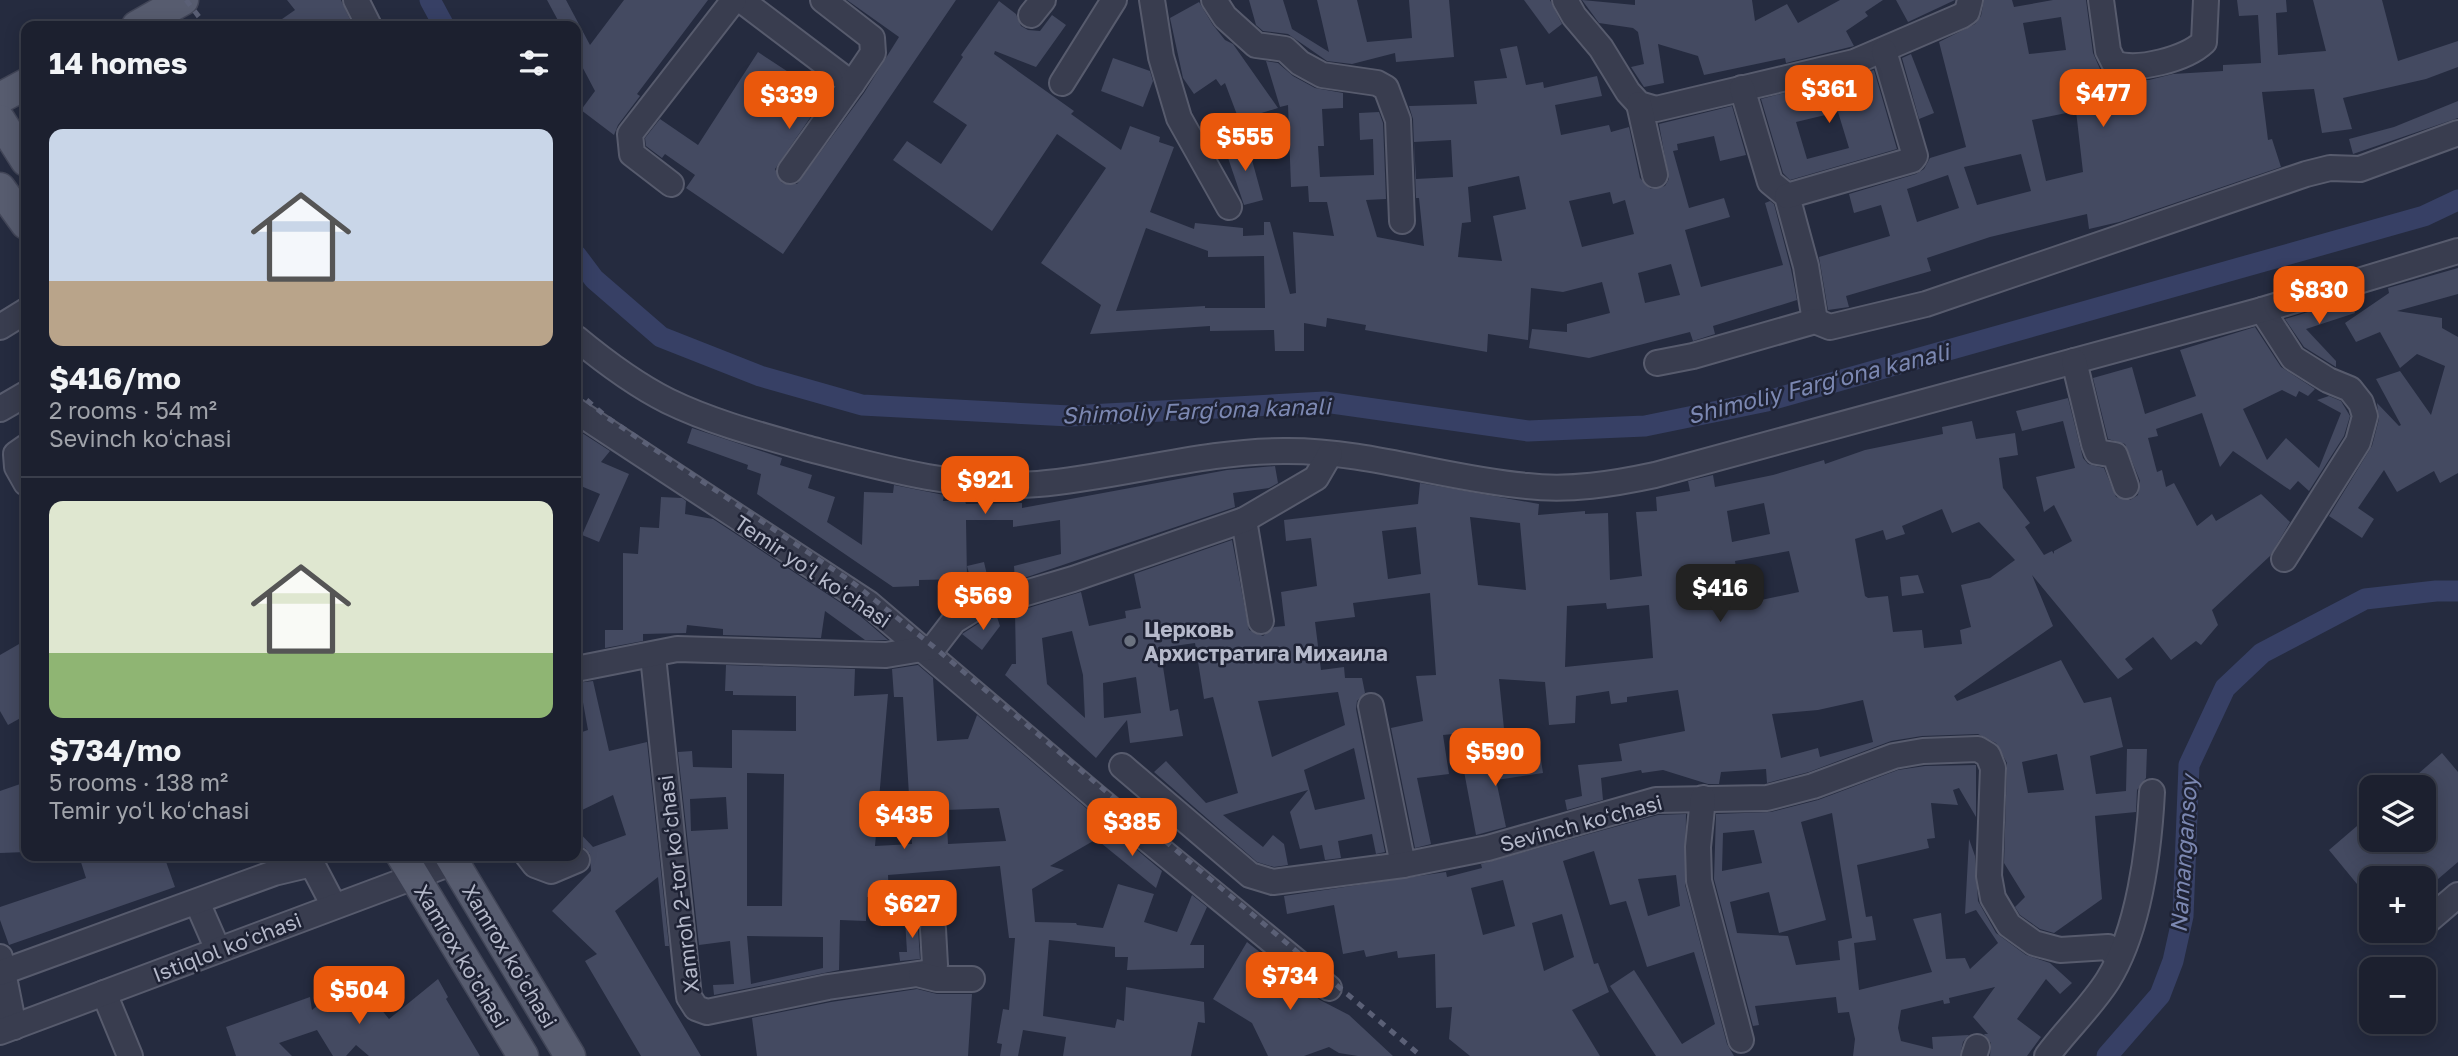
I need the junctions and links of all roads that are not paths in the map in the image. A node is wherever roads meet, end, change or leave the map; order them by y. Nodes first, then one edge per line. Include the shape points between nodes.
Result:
1 (183, 0) edge
2 (356, 0) edge
3 (734, 0) edge
4 (741, 0) edge
5 (823, 0) edge
6 (1114, 0) edge
7 (1152, 0) edge
8 (1214, 0) edge
9 (1565, 0) edge
10 (1970, 0) edge
11 (2101, 0) edge
12 (2206, 0) edge
13 (143, 15) edge
14 (366, 21) edge
15 (1885, 51) junction
16 (1062, 83) dead end
17 (852, 84) junction
18 (21, 88) edge
19 (1742, 88) junction
20 (0, 98) edge
21 (1639, 104) junction
22 (0, 120) edge
23 (2458, 133) edge
24 (21, 154) edge
25 (790, 171) dead end
26 (1655, 175) dead end
27 (671, 184) dead end
28 (0, 188) edge
29 (1787, 195) junction
30 (1229, 207) dead end
31 (21, 217) edge
32 (1402, 221) dead end
33 (2458, 251) edge
34 (2262, 310) junction
35 (21, 314) edge
36 (1815, 321) junction
37 (0, 327) edge
38 (581, 342) edge
39 (2074, 361) junction
40 (1657, 363) dead end
41 (21, 397) edge
42 (0, 409) edge
43 (581, 414) edge
44 (21, 450) edge
45 (1330, 454) junction
46 (21, 473) edge
47 (2126, 486) dead end
48 (1244, 520) junction
49 (2284, 559) dead end
50 (1261, 621) dead end
51 (928, 647) junction
52 (653, 656) junction
53 (581, 669) edge
54 (1371, 706) dead end
55 (1122, 766) dead end
56 (2152, 792) dead end
57 (1703, 799) junction
58 (439, 861) edge
59 (453, 861) edge
60 (532, 861) edge
61 (574, 861) edge
62 (1403, 865) junction
63 (408, 866) edge
64 (2458, 895) edge
65 (197, 902) junction
66 (334, 906) junction
67 (2436, 913) edge
68 (933, 929) dead end
69 (218, 950) junction
70 (2117, 958) junction
71 (2, 967) edge
72 (921, 975) junction
73 (972, 979) dead end
74 (1329, 988) dead end
75 (104, 993) junction
76 (7, 1029) edge
77 (1741, 1040) dead end
78 (130, 1056) edge
79 (523, 1056) edge
80 (570, 1056) edge
81 (2047, 1056) edge

1 - 13 main road
2 - 14 street
3 - 27 street via 630,134 632,154
4 - 17 street
5 - 17 street via 872,38 873,53
6 - 16 street
7 - 30 street via 1161,57 1180,118
8 - 32 street via 1225,17 1256,45 1285,49 1322,75 1386,88 1398,120
9 - 21 street
10 - 15 street via 1961,16
11 - 12 street via 2108,51 2114,63 2124,67 2194,52 2204,42
15 - 19 street via 1857,70
15 - 29 street via 1915,156
17 - 25 street
18 - 20 main road
19 - 21 street via 1656,109
19 - 29 street via 1770,183
21 - 26 street
22 - 24 main road
23 - 36 street via 2360,169 2306,173 1926,304 1830,327
28 - 31 main road
29 - 36 street
33 - 34 street
34 - 39 street
34 - 49 street via 2293,358 2350,389 2365,416 2357,442
35 - 37 street
36 - 40 street
38 - 45 street via 622,376 670,402 743,429 885,469 981,486 1039,484 1240,455
39 - 45 street via 1616,484 1527,486
39 - 47 street via 2097,452 2115,455
41 - 42 street
43 - 51 street, Temir yoʻl koʻchasi
44 - 46 street via 15,460
45 - 48 street via 1316,478
48 - 50 street
48 - 51 street via 975,608
51 - 52 street via 886,655 677,649
51 - 74 street, Temir yoʻl koʻchasi via 1097,798
52 - 53 street
52 - 72 street, Xamroh 2-tor koʻchasi via 689,998 696,1008 707,1013 828,987
54 - 62 street
55 - 62 street, Sevinch koʻchasi via 1261,880 1291,881
56 - 70 street via 2149,853
57 - 62 street, Sevinch koʻchasi via 1656,800 1488,848
57 - 70 street, Sevinch koʻchasi via 1767,798 1894,756 1978,749 1988,755 1993,768 1989,876 1993,898 2009,925 2034,943 2060,950 2108,947
57 - 77 street via 1699,881
58 - 63 street, Istiqlol koʻchasi
59 - 80 main road, Xamrox koʻchasi
60 - 61 street via 551,871
63 - 66 street, Istiqlol koʻchasi
63 - 79 main road, Xamrox ko'chasi
64 - 67 street
65 - 66 street via 312,864
65 - 69 street
65 - 71 street
66 - 69 street, Istiqlol koʻchasi
68 - 72 street via 935,965
69 - 75 street, Istiqlol koʻchasi
70 - 81 street via 2108,980
71 - 76 street
72 - 73 street, Xamroh 2-tor koʻchasi
75 - 76 street, Istiqlol koʻchasi
75 - 78 street

